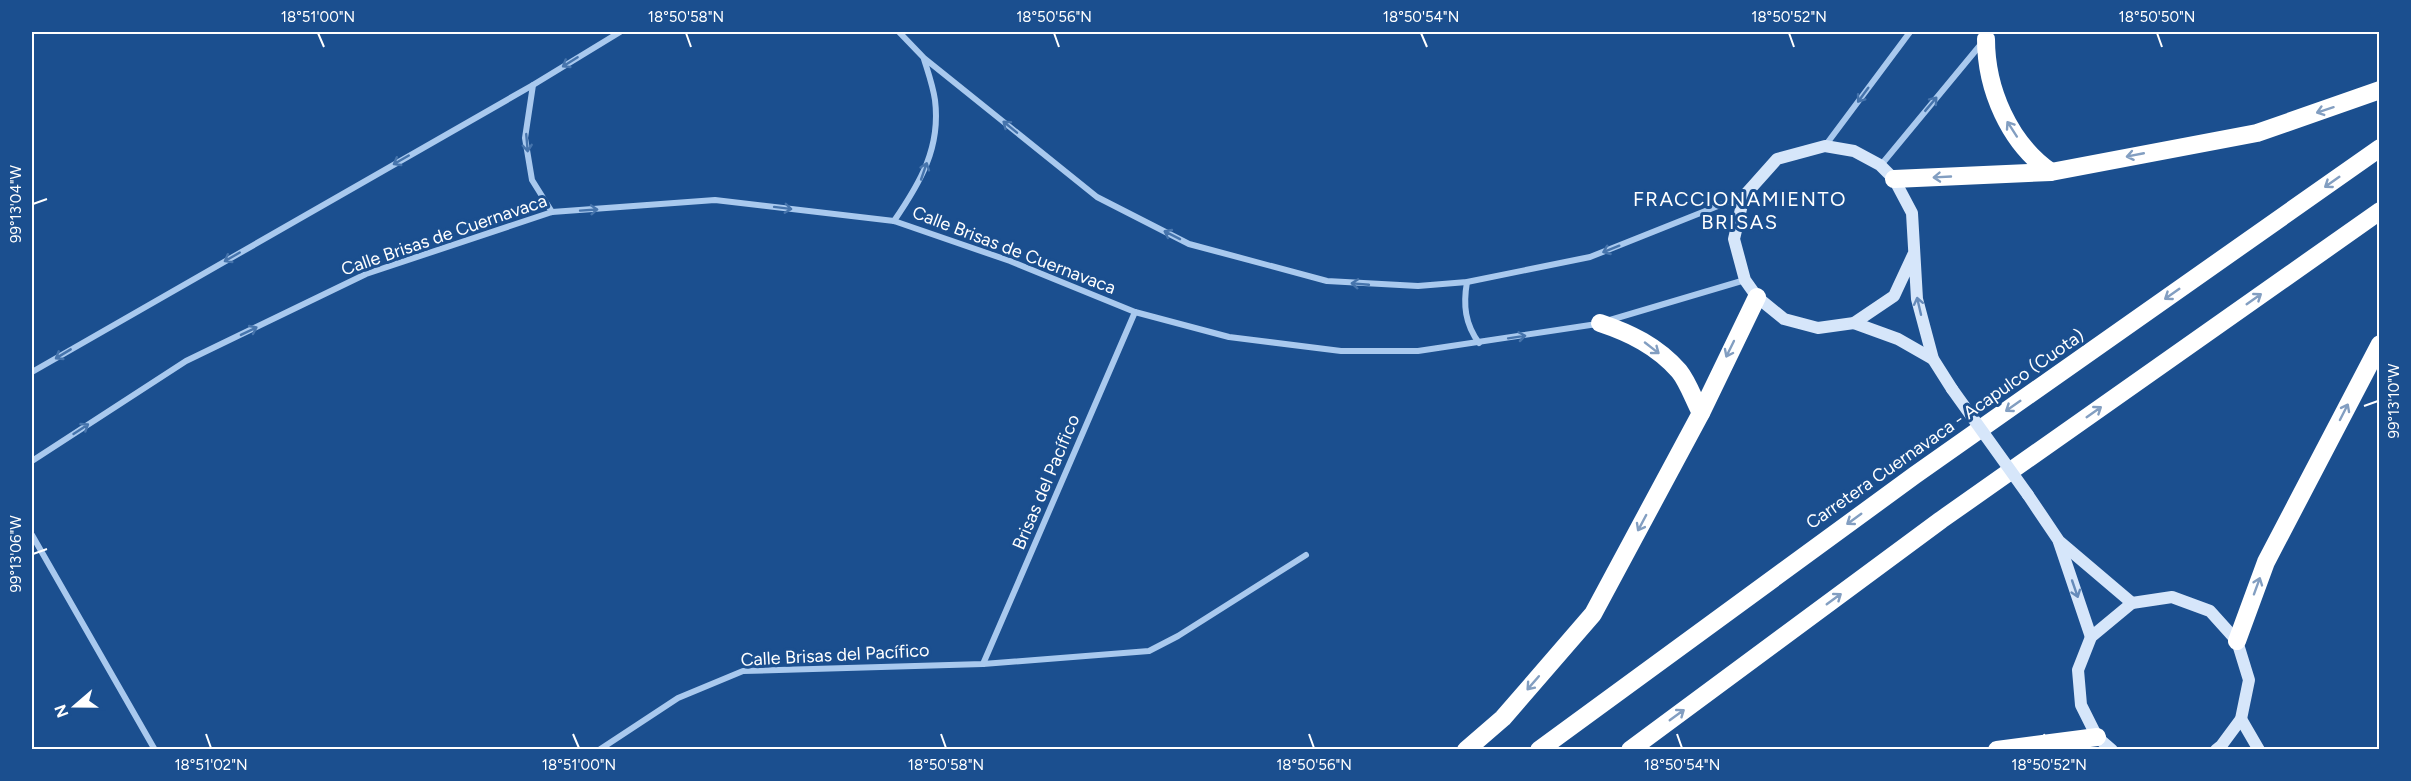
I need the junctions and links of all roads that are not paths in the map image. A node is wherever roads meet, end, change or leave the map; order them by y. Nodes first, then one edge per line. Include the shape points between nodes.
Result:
1 (620, 32) edge
2 (899, 32) edge
3 (1910, 32) edge
4 (1989, 35) edge
5 (924, 58) junction
6 (533, 85) junction
7 (2379, 90) edge
8 (1825, 146) junction
9 (2379, 148) edge
10 (1880, 165) junction
11 (2051, 172) junction
12 (1894, 179) junction
13 (1744, 196) junction
14 (2379, 210) edge
15 (552, 212) junction
16 (894, 221) junction
17 (1914, 253) junction
18 (1745, 280) junction
19 (1467, 282) junction
20 (1757, 297) junction
21 (1136, 312) junction
22 (1600, 323) junction
23 (1854, 323) junction
24 (1479, 343) junction
25 (2379, 344) edge
26 (1934, 359) junction
27 (32, 372) edge
28 (1701, 413) junction
29 (32, 461) edge
30 (32, 535) edge
31 (2059, 541) junction
32 (1306, 555) dead end
33 (2132, 603) junction
34 (2091, 637) junction
35 (2237, 641) junction
36 (983, 664) junction
37 (2241, 719) junction
38 (2097, 737) junction
39 (155, 750) edge
40 (599, 750) edge
41 (1466, 750) edge
42 (1539, 750) edge
43 (1630, 750) edge
44 (1997, 750) edge
45 (2112, 750) edge
46 (2216, 750) edge
47 (2259, 750) edge

1 -> 6 street
2 - 5 street
3 -> 8 street
10 -> 4 street
11 -> 4 highway via 2025,147 1999,107 1987,61
16 -> 5 street via 920,183 933,142 935,100
19 -> 5 street via 1418,286 1327,281 1189,244 1097,197
6 -> 15 street via 525,138 532,180
6 -> 27 street
7 -> 11 highway via 2257,133
8 - 10 street via 1854,151
8 - 13 street via 1777,159
9 -> 42 highway, Carretera Cuernavaca - Acapulco (Cuota) via 1924,468
10 - 12 street
11 -> 12 highway
12 - 17 street via 1912,213
13 - 18 street via 1734,238
13 -> 19 street via 1590,257
43 -> 14 highway via 1941,520
15 -> 16 street, Calle Brisas de Cuernavaca via 715,200
29 -> 15 street, Calle Brisas de Cuernavaca via 186,362 366,274
16 - 21 street, Calle Brisas de Cuernavaca via 1010,261
17 - 23 street via 1894,297
26 -> 17 street via 1917,299
18 - 20 street
18 - 22 street, Calle Brisas de Cuernavaca
19 - 24 street via 1467,318
20 - 23 street via 1784,319 1818,328
20 -> 28 highway
21 - 24 street, Calle Brisas de Cuernavaca via 1228,337 1341,351 1418,351
21 - 36 street, Brisas del Pacífico
24 -> 22 street, Calle Brisas de Cuernavaca
22 -> 28 highway via 1629,332 1653,348 1679,372
23 - 26 street via 1898,339
35 -> 25 highway via 2266,562
26 - 31 street, bridge
28 -> 41 highway via 1593,614 1503,718
30 - 39 street
31 - 33 street
31 -> 34 street
32 - 36 street, Calle Brisas del Pacífico via 1149,651
33 - 34 street
33 - 35 street via 2172,597 2210,611
34 - 38 street via 2078,670 2081,705
35 - 37 street via 2249,680
36 - 40 street, Calle Brisas del Pacífico via 743,671 678,698
37 - 46 street
37 - 47 street
38 - 44 highway
38 - 45 street

